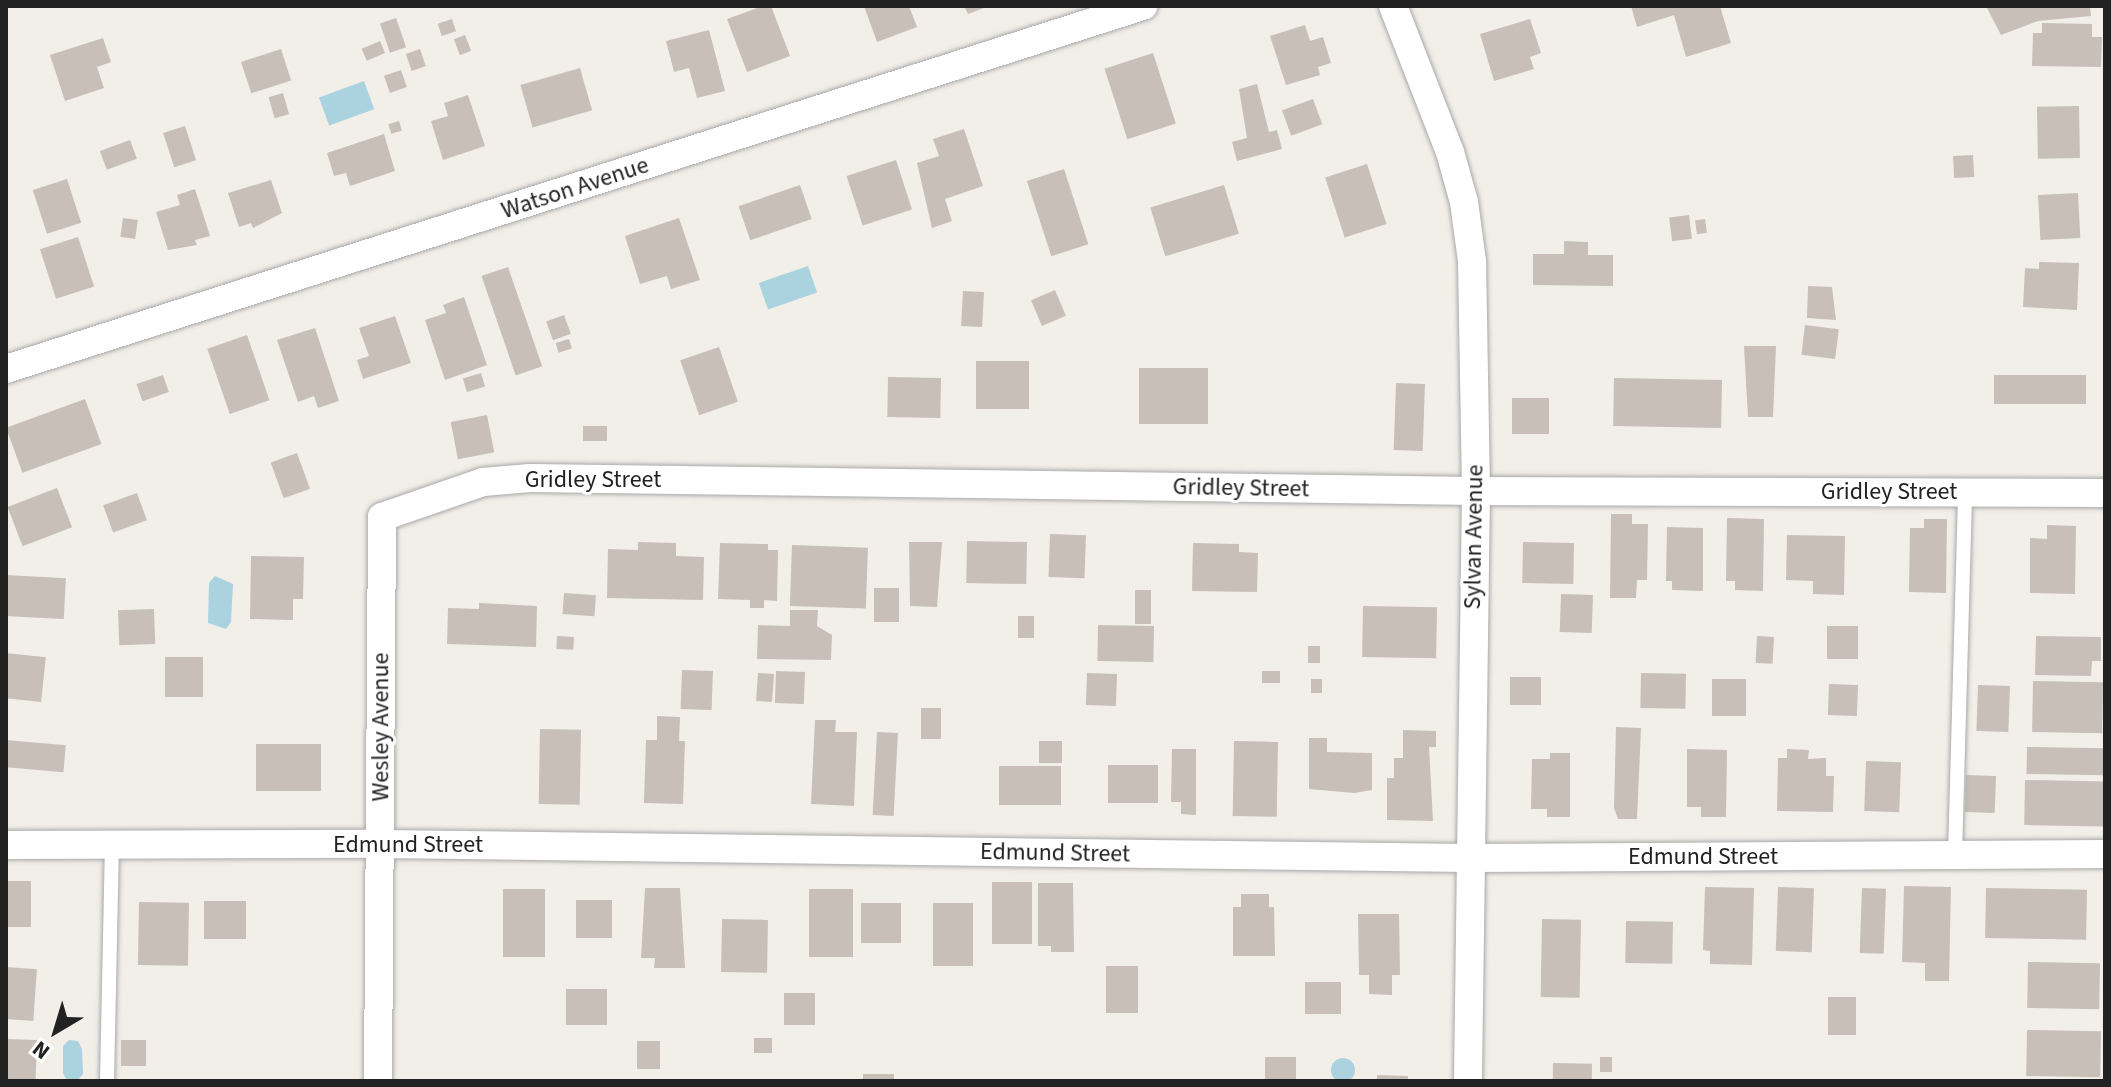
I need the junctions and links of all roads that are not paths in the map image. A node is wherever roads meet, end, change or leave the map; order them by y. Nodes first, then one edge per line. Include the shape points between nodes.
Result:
1 (1143, 6) edge
2 (1393, 6) edge
3 (6, 369) edge
4 (1476, 491) junction
5 (1965, 492) junction
6 (2105, 493) edge
7 (382, 517) joint
8 (380, 844) junction
9 (6, 845) edge
10 (112, 845) junction
11 (2105, 854) edge
12 (1955, 855) junction
13 (1468, 858) junction
14 (107, 1081) edge
15 (378, 1081) edge
16 (1468, 1081) edge

1 - 3 street, Watson Avenue
2 - 4 street, Sylvan Avenue via 1464,202 1472,261
4 - 5 street, Gridley Street
4 - 7 street, Gridley Street via 530,478 483,482
4 - 13 street, Sylvan Avenue
5 - 6 street, Gridley Street
5 - 12 lane
7 - 8 street, Wesley Avenue
8 - 10 street, Edmund Street
8 - 13 street, Edmund Street
8 - 15 street, Wesley Avenue
9 - 10 street, Edmund Street
10 - 14 lane
11 - 12 street, Edmund Street
12 - 13 street, Edmund Street
13 - 16 street, Sylvan Avenue

